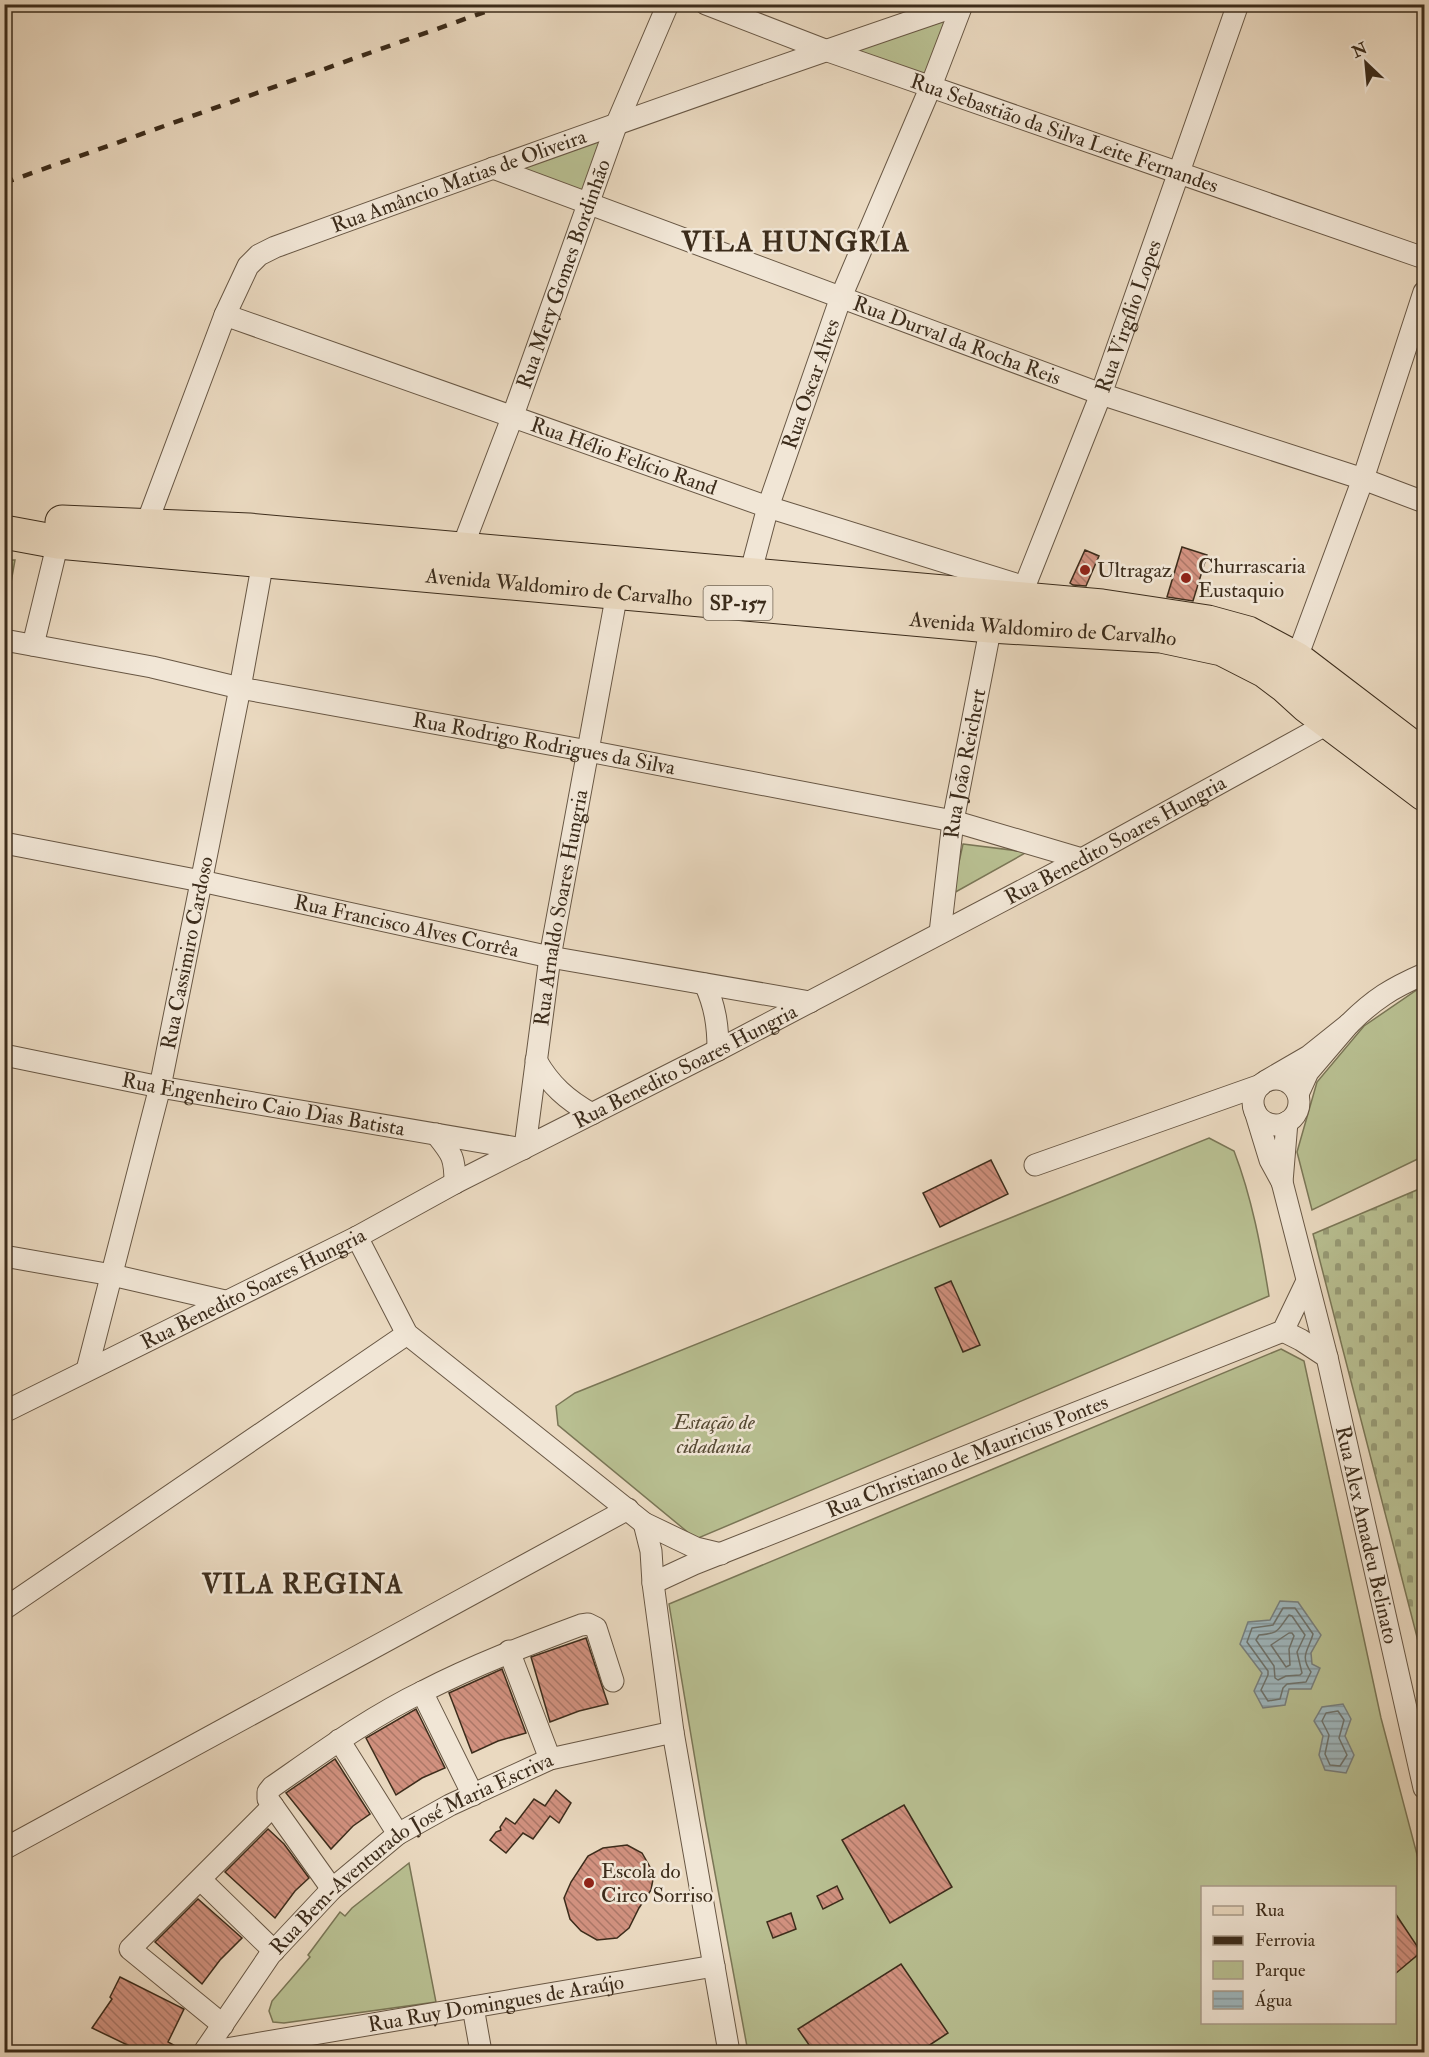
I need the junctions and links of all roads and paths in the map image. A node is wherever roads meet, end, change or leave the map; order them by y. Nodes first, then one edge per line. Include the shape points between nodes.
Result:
1 (668, 4) edge
2 (706, 4) edge
3 (962, 4) edge
4 (1238, 4) edge
5 (825, 50) junction
6 (931, 86) junction
7 (617, 123) junction
8 (493, 168) junction
9 (1179, 172) junction
10 (589, 203) junction
11 (1425, 258) edge
12 (1425, 292) edge
13 (841, 297) junction
14 (225, 315) junction
15 (1101, 394) junction
16 (513, 418) junction
17 (1364, 479) junction
18 (1425, 502) edge
19 (768, 507) junction
20 (4, 530) edge
21 (141, 537) junction
22 (58, 542) junction
23 (265, 546) junction
24 (456, 563) junction
25 (620, 578) junction
26 (747, 589) junction
27 (1009, 607) junction
28 (4, 640) edge
29 (33, 645) junction
30 (1291, 672) junction
31 (240, 688) junction
32 (1342, 713) junction
33 (588, 751) junction
34 (1425, 756) edge
35 (1425, 794) edge
36 (953, 821) junction
37 (4, 843) edge
38 (1082, 859) junction
39 (201, 881) junction
40 (940, 933) junction
41 (550, 957) junction
42 (1425, 974) edge
43 (705, 984) junction
44 (810, 1002) junction
45 (1349, 1024) junction
46 (718, 1050) junction
47 (4, 1055) edge
48 (536, 1060) junction
49 (1263, 1083) junction
50 (160, 1088) junction
51 (1298, 1094) junction
52 (1255, 1111) junction
53 (592, 1114) junction
54 (1287, 1122) junction
55 (436, 1134) junction
56 (524, 1148) junction
57 (1035, 1165) dead end
58 (1282, 1182) junction
59 (455, 1183) junction
60 (357, 1237) junction
61 (4, 1256) edge
62 (112, 1275) junction
63 (1307, 1281) junction
64 (225, 1301) junction
65 (1282, 1331) junction
66 (407, 1334) junction
67 (1327, 1357) junction
68 (87, 1370) junction
69 (4, 1412) edge
70 (636, 1516) junction
71 (721, 1554) junction
72 (653, 1583) junction
73 (4, 1609) edge
74 (509, 1652) junction
75 (613, 1681) dead end
76 (422, 1692) junction
77 (673, 1732) junction
78 (339, 1740) junction
79 (550, 1759) junction
80 (1425, 1788) edge
81 (473, 1795) junction
82 (273, 1806) junction
83 (399, 1834) junction
84 (4, 1849) edge
85 (201, 1880) junction
86 (332, 1889) junction
87 (274, 1951) junction
88 (714, 1966) junction
89 (473, 2007) junction
90 (223, 2025) junction
91 (206, 2052) edge
92 (481, 2052) edge
93 (729, 2052) edge

1 - 7 street, Rua Mery Gomes Bordinhão
2 - 5 street, Rua Sebastião da Silva Leite Fernandes
3 - 5 street, Rua Amâncio Matias de Oliveira
3 - 6 street, Rua Oscar Alves
4 - 9 street, Rua Virgílio Lopes
5 - 6 street, Rua Sebastião da Silva Leite Fernandes
5 - 7 street, Rua Amâncio Matias de Oliveira
6 - 9 street, Rua Sebastião da Silva Leite Fernandes
6 - 13 street, Rua Oscar Alves
7 - 8 street, Rua Amâncio Matias de Oliveira
7 - 10 street, Rua Mery Gomes Bordinhão
8 - 10 street, Rua Durval da Rocha Reis
8 - 14 street, Rua Amâncio Matias de Oliveira via 259,255 248,266
9 - 11 street, Rua Sebastião da Silva Leite Fernandes
9 - 15 street, Rua Virgílio Lopes
10 - 13 street, Rua Durval da Rocha Reis
10 - 16 street, Rua Mery Gomes Bordinhão
12 - 17 street
13 - 15 street, Rua Durval da Rocha Reis
13 - 19 street, Rua Oscar Alves
14 - 16 street, Rua Hélio Felício Rand
14 - 21 street, Rua Amâncio Matias de Oliveira
15 - 17 street, Rua Durval da Rocha Reis
15 - 27 street, Rua Virgílio Lopes
16 - 19 street, Rua Hélio Felício Rand
16 - 24 street, Rua Mery Gomes Bordinhão
17 - 18 street, Rua Durval da Rocha Reis
17 - 30 street
19 - 26 street, Rua Oscar Alves
19 - 27 street, Rua Hélio Felício Rand
20 - 21 main road, Avenida Waldomiro de Carvalho / SP-157 via 65,522
20 - 22 main road, Avenida Waldomiro de Carvalho / SP-157
21 - 22 main road, Avenida Waldomiro de Carvalho / SP-157
21 - 23 main road, Avenida Waldomiro de Carvalho / SP-157
22 - 29 street
23 - 24 main road, Avenida Waldomiro de Carvalho / SP-157
23 - 31 street, Rua Cassimiro Cardoso
24 - 25 main road, Avenida Waldomiro de Carvalho / SP-157
25 - 26 main road, Avenida Waldomiro de Carvalho / SP-157
25 - 33 street, Rua Arnaldo Soares Hungria
26 - 27 main road, Avenida Waldomiro de Carvalho / SP-157
27 - 30 main road, Avenida Waldomiro de Carvalho / SP-157 via 1112,607 1208,622 1248,633
27 - 36 street, Rua João Reichert
28 - 29 street, Rua Rodrigo Rodrigues da Silva
29 - 31 street, Rua Rodrigo Rodrigues da Silva
30 - 32 main road, Avenida Waldomiro de Carvalho / SP-157
31 - 33 street, Rua Rodrigo Rodrigues da Silva
31 - 39 street, Rua Cassimiro Cardoso
32 - 34 main road, Avenida Waldomiro de Carvalho / SP-157
32 - 35 main road, Avenida Waldomiro de Carvalho / SP-157
32 - 38 street, Rua Benedito Soares Hungria
33 - 36 street, Rua Rodrigo Rodrigues da Silva
33 - 41 street, Rua Arnaldo Soares Hungria
36 - 38 street, Rua Rodrigo Rodrigues da Silva
36 - 40 street, Rua João Reichert
37 - 39 street, Rua Francisco Alves Corrêa
38 - 40 street, Rua Benedito Soares Hungria
39 - 41 street, Rua Francisco Alves Corrêa
39 - 50 street, Rua Cassimiro Cardoso
40 - 44 street, Rua Benedito Soares Hungria
41 - 43 street, Rua Francisco Alves Corrêa
41 - 48 street, Rua Arnaldo Soares Hungria
42 - 45 street via 1391,989
43 - 44 street, Rua Francisco Alves Corrêa
43 - 46 street via 714,1004
44 - 46 street, Rua Benedito Soares Hungria
45 - 49 street via 1309,1056
45 - 51 street via 1308,1072
46 - 53 street, Rua Benedito Soares Hungria
47 - 50 street, Rua Engenheiro Caio Dias Batista
48 - 53 street via 559,1092
48 - 56 street, Rua Arnaldo Soares Hungria
49 - 51 street via 1281,1079
49 - 52 street via 1253,1097
49 - 57 street
50 - 55 street, Rua Engenheiro Caio Dias Batista
50 - 62 street, Rua Cassimiro Cardoso
51 - 54 street via 1297,1110
52 - 54 street via 1264,1122
52 - 58 street via 1270,1160
53 - 56 street, Rua Benedito Soares Hungria
54 - 58 street
55 - 56 street, Rua Engenheiro Caio Dias Batista
55 - 59 street via 455,1163
56 - 59 street, Rua Benedito Soares Hungria
58 - 63 street, Rua Alex Amadeu Belinato
59 - 60 street, Rua Benedito Soares Hungria
60 - 64 street, Rua Benedito Soares Hungria
60 - 66 street
61 - 62 street
62 - 64 street
62 - 68 street, Rua Cassimiro Cardoso
63 - 65 street
63 - 67 street, Rua Alex Amadeu Belinato
64 - 68 street, Rua Benedito Soares Hungria
65 - 67 street
65 - 71 street, Rua Christiano de Mauricius Pontes
66 - 70 street
66 - 73 street
67 - 80 street, Rua Alex Amadeu Belinato
68 - 69 street, Rua Benedito Soares Hungria
70 - 71 street via 696,1548
70 - 72 street via 651,1551
70 - 84 street
71 - 72 street, Rua Christiano de Mauricius Pontes
72 - 77 street
74 - 75 street via 588,1624 596,1628
74 - 76 street
74 - 79 street
76 - 78 street
76 - 81 street
77 - 79 street, Rua Bem-Aventurado José Maria Escriva
77 - 88 street
78 - 82 street via 272,1787 268,1799
78 - 83 street
79 - 81 street, Rua Bem-Aventurado José Maria Escriva
81 - 83 street, Rua Bem-Aventurado José Maria Escriva
82 - 85 street
82 - 86 street
83 - 86 street, Rua Bem-Aventurado José Maria Escriva
85 - 87 street
85 - 90 street via 130,1949
86 - 87 street, Rua Bem-Aventurado José Maria Escriva
87 - 90 street, Rua Bem-Aventurado José Maria Escriva
88 - 89 street, Rua Ruy Domingues de Araújo
88 - 93 street
89 - 91 street, Rua Ruy Domingues de Araújo
89 - 92 street
90 - 91 street, Rua Bem-Aventurado José Maria Escriva

